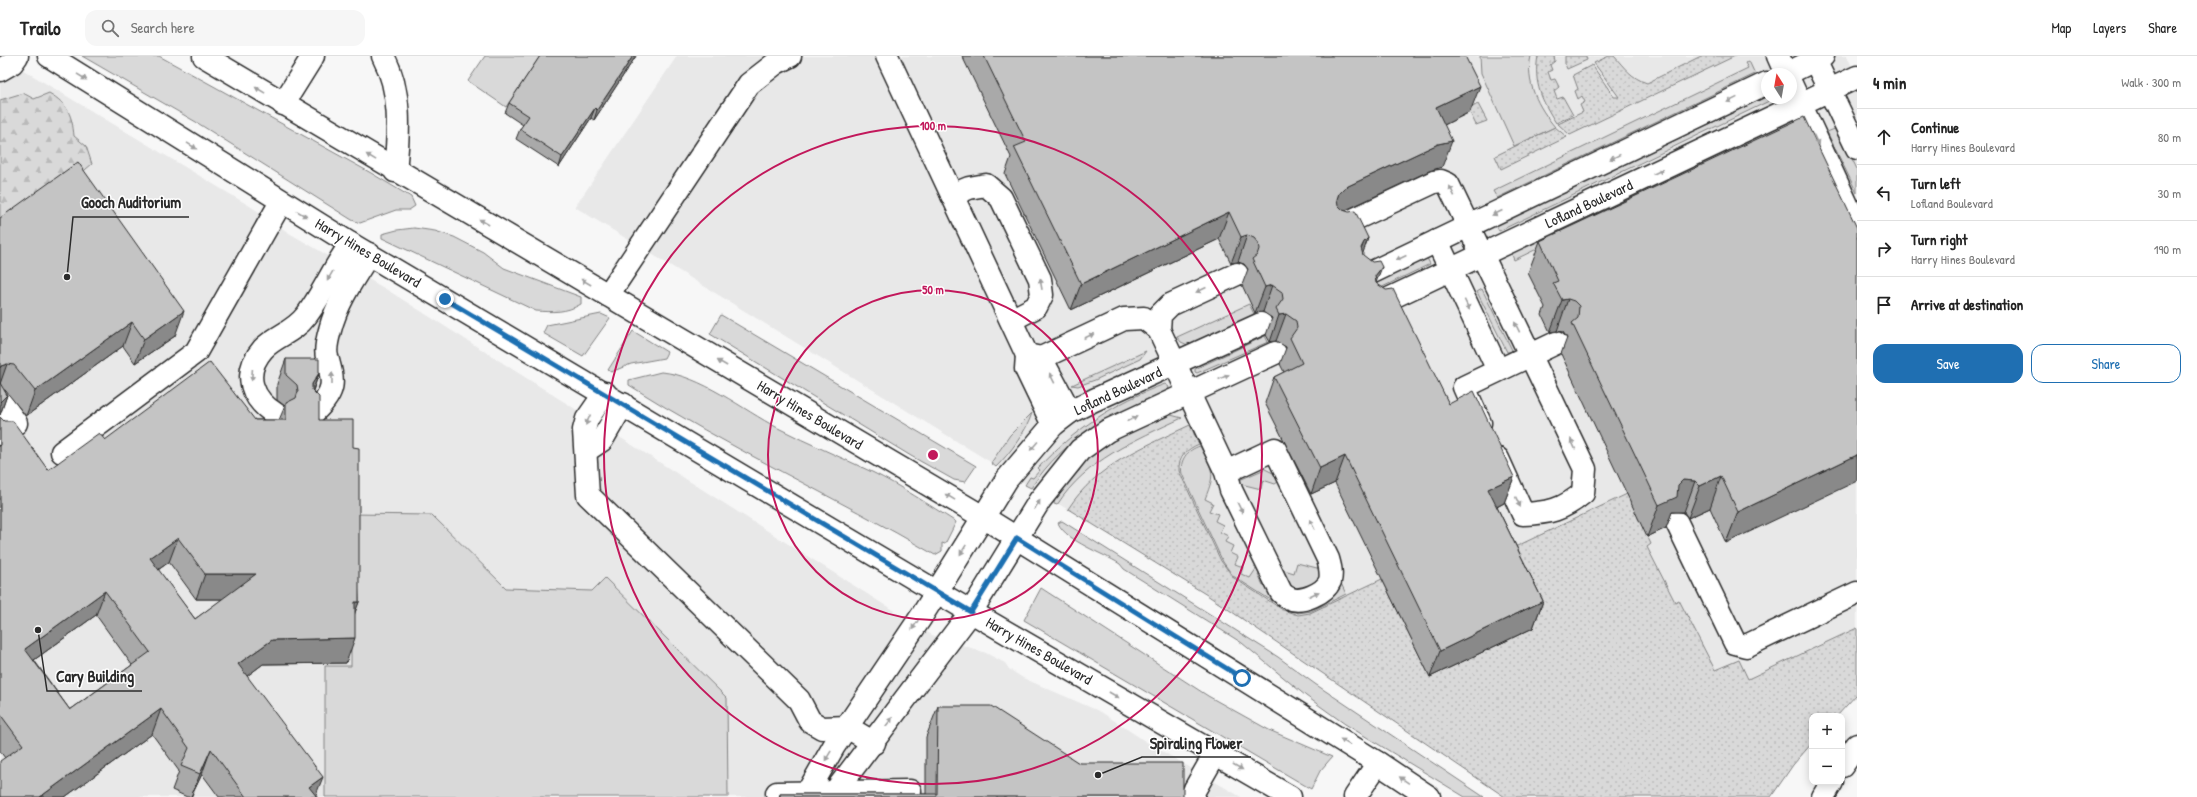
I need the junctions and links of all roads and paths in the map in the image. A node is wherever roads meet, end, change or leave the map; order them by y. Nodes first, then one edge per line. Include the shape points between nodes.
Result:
1 (17, 56) edge
2 (49, 56) edge
3 (204, 56) edge
4 (313, 56) edge
5 (383, 56) edge
6 (790, 56) edge
7 (887, 56) edge
8 (1778, 56) edge
9 (1817, 57) edge
10 (1783, 68) edge
11 (1797, 68) edge
12 (0, 70) edge
13 (1857, 76) edge
14 (1761, 86) edge
15 (1830, 91) junction
16 (1797, 98) edge
17 (284, 104) junction
18 (1800, 105) junction
19 (1857, 148) edge
20 (396, 171) junction
21 (952, 195) junction
22 (281, 202) junction
23 (1856, 219) edge
24 (1340, 226) edge
25 (1469, 226) junction
26 (1437, 241) junction
27 (360, 249) junction
28 (1483, 254) junction
29 (1450, 270) junction
30 (1237, 274) dead end
31 (1364, 276) edge
32 (608, 295) junction
33 (1378, 304) edge
34 (1011, 320) junction
35 (1261, 324) dead end
36 (1159, 330) junction
37 (1556, 344) dead end
38 (1275, 353) dead end
39 (1531, 355) junction
40 (1034, 357) junction
41 (1175, 364) junction
42 (1498, 370) junction
43 (1189, 393) junction
44 (614, 398) junction
45 (0, 401) edge
46 (315, 411) edge
47 (277, 415) dead end
48 (1062, 419) junction
49 (0, 434) edge
50 (62, 452) dead end
51 (1226, 472) junction
52 (983, 517) junction
53 (1677, 523) edge
54 (1017, 538) junction
55 (937, 592) junction
56 (1857, 593) edge
57 (971, 612) junction
58 (847, 727) junction
59 (874, 743) junction
60 (1857, 745) edge
61 (1215, 754) junction
62 (1845, 762) edge
63 (1378, 763) junction
64 (1830, 785) edge
65 (910, 791) dead end
66 (777, 793) dead end
67 (805, 795) edge
68 (832, 795) edge
69 (1192, 797) edge
70 (1290, 797) edge
71 (1355, 797) edge
72 (1429, 797) edge
73 (1823, 797) edge

1 - 12 main road via 12,63
2 -> 22 main road, Harry Hines Boulevard
17 -> 3 main road, Harry Hines Boulevard
4 - 17 main road
5 - 20 main road via 388,65 397,100 399,130
6 - 32 main road via 776,63 750,84
7 - 21 main road
8 - 10 main road
9 - 11 main road
9 - 15 main road
13 - 15 main road, Lofland Boulevard
14 -> 25 main road, Lofland Boulevard
15 - 18 main road, Lofland Boulevard
15 - 19 main road
16 - 18 main road
20 -> 17 main road, Harry Hines Boulevard
18 -> 23 main road
28 -> 18 main road, Lofland Boulevard
32 -> 20 main road, Harry Hines Boulevard
21 - 34 main road
34 -> 21 main road via 1036,307 1042,295 1040,279 1001,198 986,185
22 -> 27 main road, Harry Hines Boulevard
22 - 50 main road via 196,352
25 -> 24 main road via 1448,184 1441,181
25 - 26 main road, Lofland Boulevard
25 - 28 main road
26 - 29 main road
26 -> 31 main road, Lofland Boulevard
27 - 44 main road, Harry Hines Boulevard
46 -> 27 main road via 325,402 331,390 333,377 326,356 330,331
27 -> 47 main road via 338,261 306,316 294,330 264,348 256,360 252,372 252,386 261,403
28 - 29 main road, Lofland Boulevard
39 -> 28 main road
29 - 33 main road, Lofland Boulevard
29 -> 42 main road
30 -> 36 main road via 1170,305 1160,316
52 -> 32 main road, Harry Hines Boulevard
34 - 40 main road
35 - 41 main road, Lofland Boulevard
40 -> 36 main road via 1124,319 1144,318
36 - 41 main road
37 - 39 main road
43 -> 38 main road, Lofland Boulevard
39 - 42 main road
42 -> 39 main road via 1464,387 1523,514 1552,512 1583,493 1585,470
40 - 48 main road
41 - 43 main road
41 - 48 main road, Lofland Boulevard via 1094,400
43 - 51 main road
54 -> 43 main road, Lofland Boulevard via 1040,500 1080,450 1107,431
44 - 55 main road, Harry Hines Boulevard
44 - 58 main road via 587,419 584,430 588,495 799,700 810,721 822,728
45 - 49 main road via 16,423
48 -> 52 main road, Lofland Boulevard via 1014,471
51 -> 51 main road via 1231,490 1281,592 1289,598 1298,600 1325,589 1331,574 1328,559 1275,449
52 - 54 main road, Harry Hines Boulevard
52 -> 55 main road, Lofland Boulevard
53 - 56 main road via 1735,643 1746,646
54 - 57 main road, Lofland Boulevard
63 -> 54 main road, Harry Hines Boulevard
55 - 57 main road, Harry Hines Boulevard
55 -> 58 main road, Lofland Boulevard
59 -> 57 main road, Lofland Boulevard
57 -> 61 main road, Harry Hines Boulevard
58 - 59 main road
58 -> 67 main road, Lofland Boulevard
59 - 68 main road, Lofland Boulevard
60 - 62 main road
61 - 69 main road via 1194,789
61 -> 70 main road, Harry Hines Boulevard
63 - 71 main road
72 -> 63 main road, Harry Hines Boulevard
64 - 73 main road
65 - 68 main road
66 - 67 main road
67 - 68 main road

